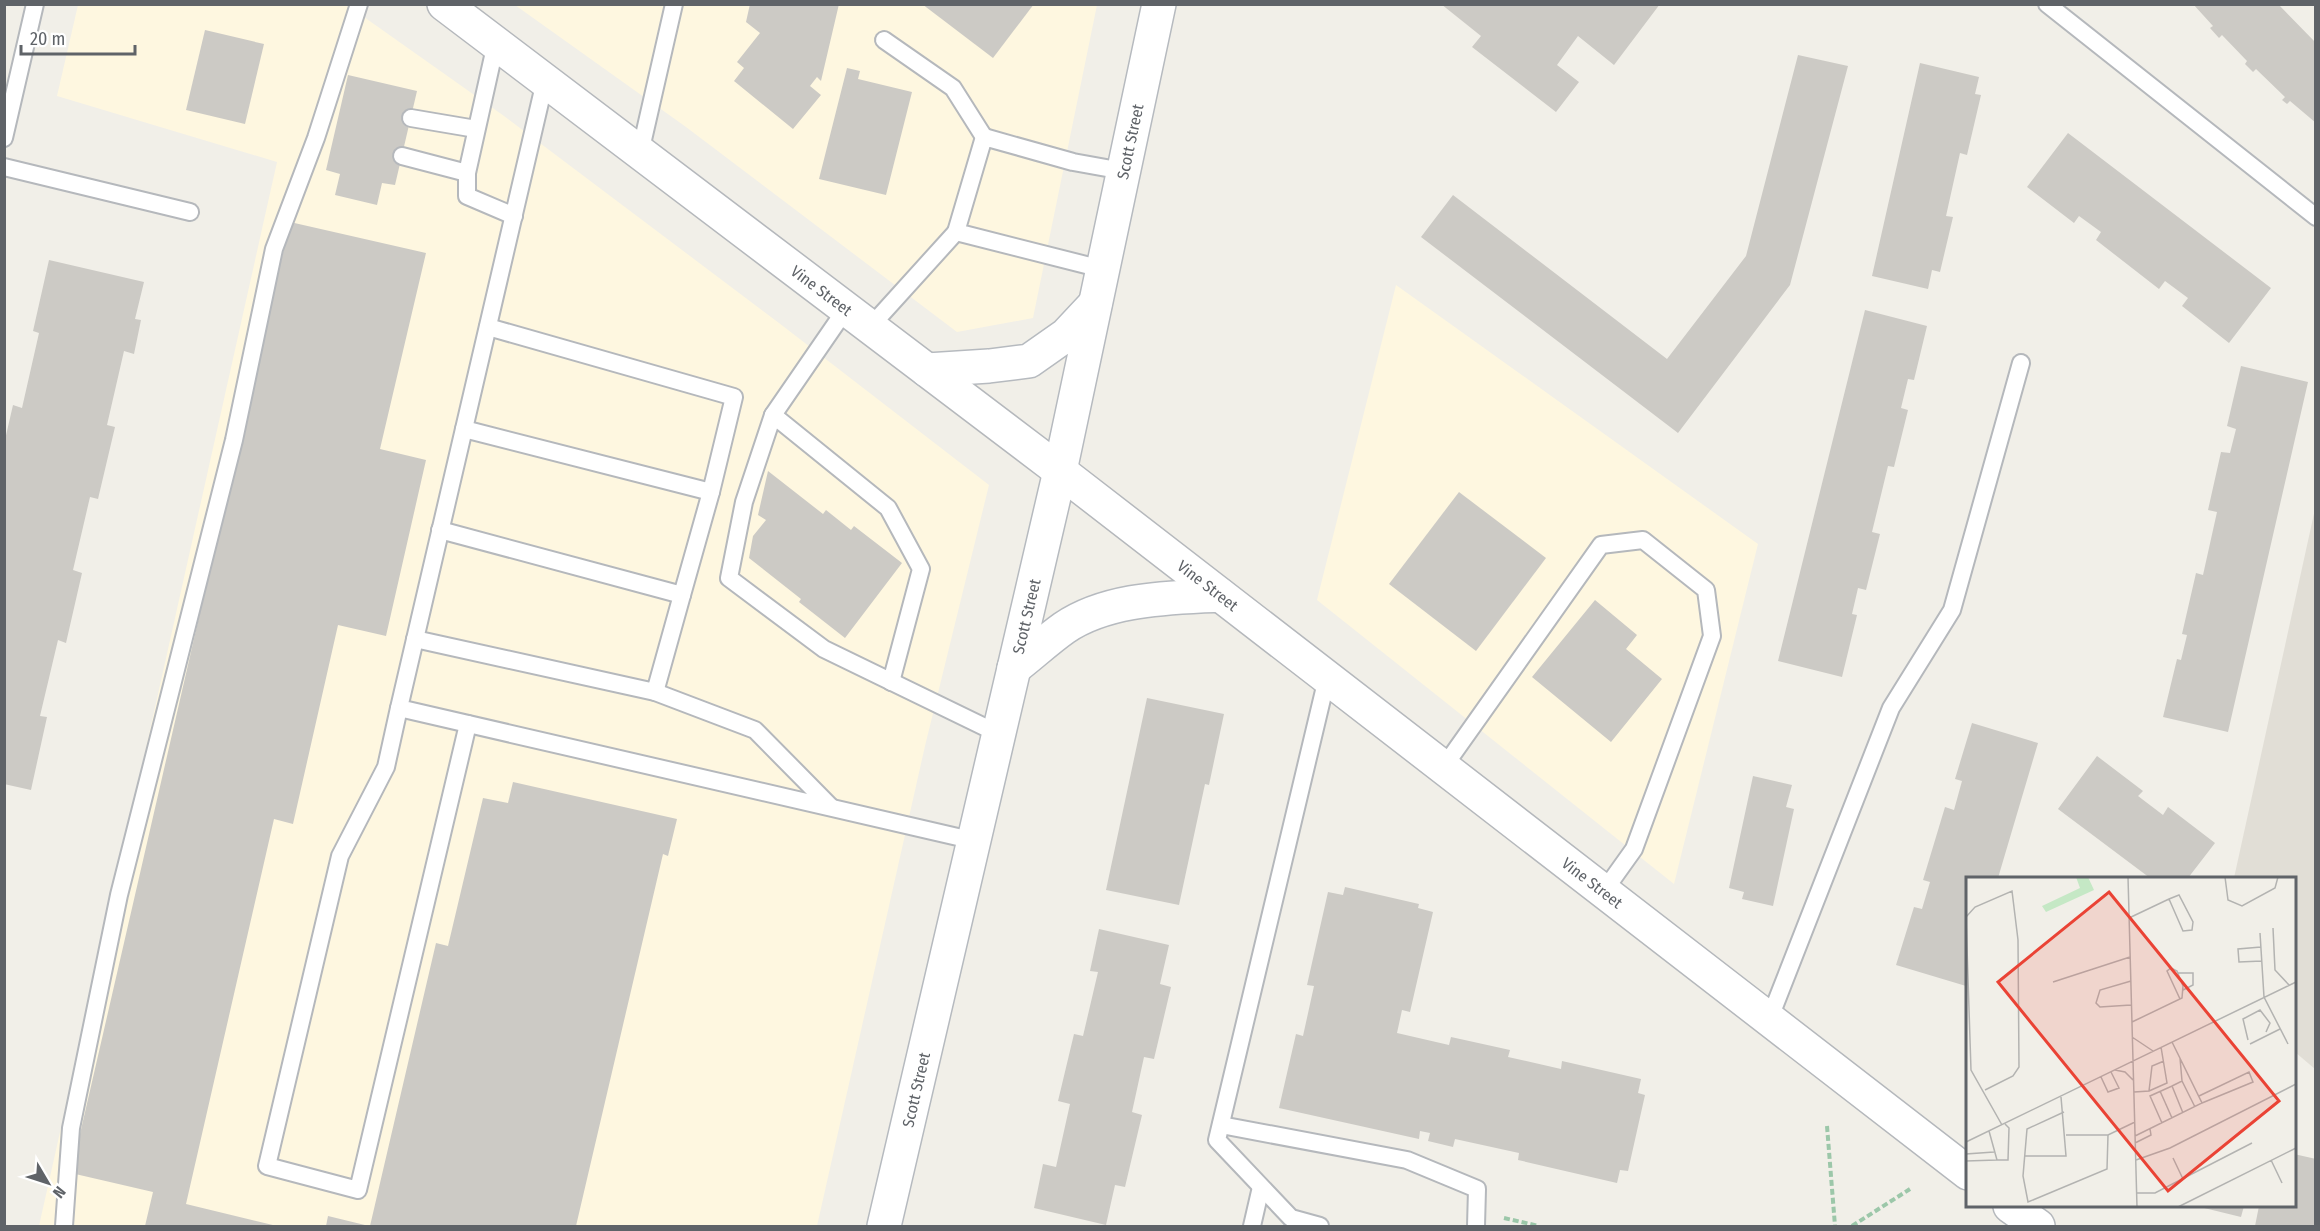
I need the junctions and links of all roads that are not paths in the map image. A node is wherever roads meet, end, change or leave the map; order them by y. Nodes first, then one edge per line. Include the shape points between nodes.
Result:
1 (35, 4) edge
2 (359, 4) edge
3 (444, 4) edge
4 (674, 4) edge
5 (1159, 4) edge
6 (2047, 4) edge
7 (884, 40) dead end
8 (496, 43) junction
9 (545, 81) junction
10 (411, 118) dead end
11 (476, 129) junction
12 (984, 137) junction
13 (4, 138) edge
14 (639, 153) junction
15 (402, 156) dead end
16 (4, 168) edge
17 (1124, 171) junction
18 (467, 172) junction
19 (190, 212) dead end
20 (514, 216) junction
21 (2316, 217) edge
22 (956, 232) junction
23 (1102, 269) junction
24 (1096, 303) junction
25 (858, 318) junction
26 (488, 327) junction
27 (2021, 363) dead end
28 (927, 370) junction
29 (773, 415) junction
30 (464, 429) junction
31 (1060, 471) junction
32 (711, 492) junction
33 (440, 530) junction
34 (682, 595) junction
35 (1221, 595) junction
36 (415, 639) junction
37 (1014, 668) junction
38 (1327, 678) junction
39 (891, 682) junction
40 (655, 693) junction
41 (399, 708) junction
42 (468, 724) junction
43 (999, 734) junction
44 (1443, 768) junction
45 (832, 808) junction
46 (975, 841) junction
47 (1604, 891) junction
48 (1769, 1020) junction
49 (1221, 1125) junction
50 (1966, 1171) edge
51 (1261, 1187) junction
52 (2011, 1207) edge
53 (1476, 1219) edge
54 (64, 1227) edge
55 (884, 1227) edge
56 (1252, 1227) edge
57 (1320, 1227) edge
58 (2038, 1227) edge

1 - 13 lane
2 - 54 lane via 324,140 274,249 234,440 119,896 71,1128
3 - 8 street, Vine Street
4 - 14 lane
5 - 17 street, Scott Street
6 - 21 lane
7 - 12 lane via 953,88
8 - 9 street, Vine Street
8 - 11 lane
9 - 14 street, Vine Street
9 - 20 lane
10 - 11 lane
11 - 18 lane
12 - 17 lane via 1073,162
12 - 22 lane
14 - 25 street, Vine Street
15 - 18 lane
16 - 19 lane
17 - 23 street, Scott Street
18 - 20 lane via 466,196
20 - 26 lane
22 - 23 lane
22 - 25 lane
23 - 24 street, Scott Street
24 - 28 street via 1066,335 1029,361
24 - 31 street, Scott Street
25 - 28 street, Vine Street
25 - 29 lane
26 - 30 lane
26 - 32 lane via 734,397
27 - 48 lane via 1952,610 1891,708
28 - 31 street, Vine Street
29 - 39 lane via 888,508 921,568
29 - 39 lane via 744,502 729,578 824,649
30 - 32 lane
30 - 33 lane
31 - 35 street, Vine Street
31 - 37 street, Scott Street
32 - 34 lane
33 - 34 lane
33 - 36 lane
34 - 40 lane
35 - 37 street via 1137,600 1100,612 1066,627
35 - 38 street, Vine Street
36 - 40 lane
36 - 41 lane
37 - 43 street, Scott Street
38 - 44 street, Vine Street
38 - 49 lane
39 - 43 lane
40 - 45 lane via 755,730
41 - 42 lane
41 - 42 lane via 386,767 340,856 267,1166 358,1190
42 - 45 lane
43 - 46 street, Scott Street
44 - 47 street, Vine Street
44 - 47 lane via 1601,545 1643,540 1706,590 1712,636 1634,849
45 - 46 lane
46 - 55 street, Scott Street
47 - 48 street, Vine Street
48 - 50 street, Vine Street
49 - 51 lane via 1217,1140
49 - 53 lane via 1407,1160 1477,1189
51 - 56 lane
51 - 57 lane via 1291,1218
52 - 58 street

